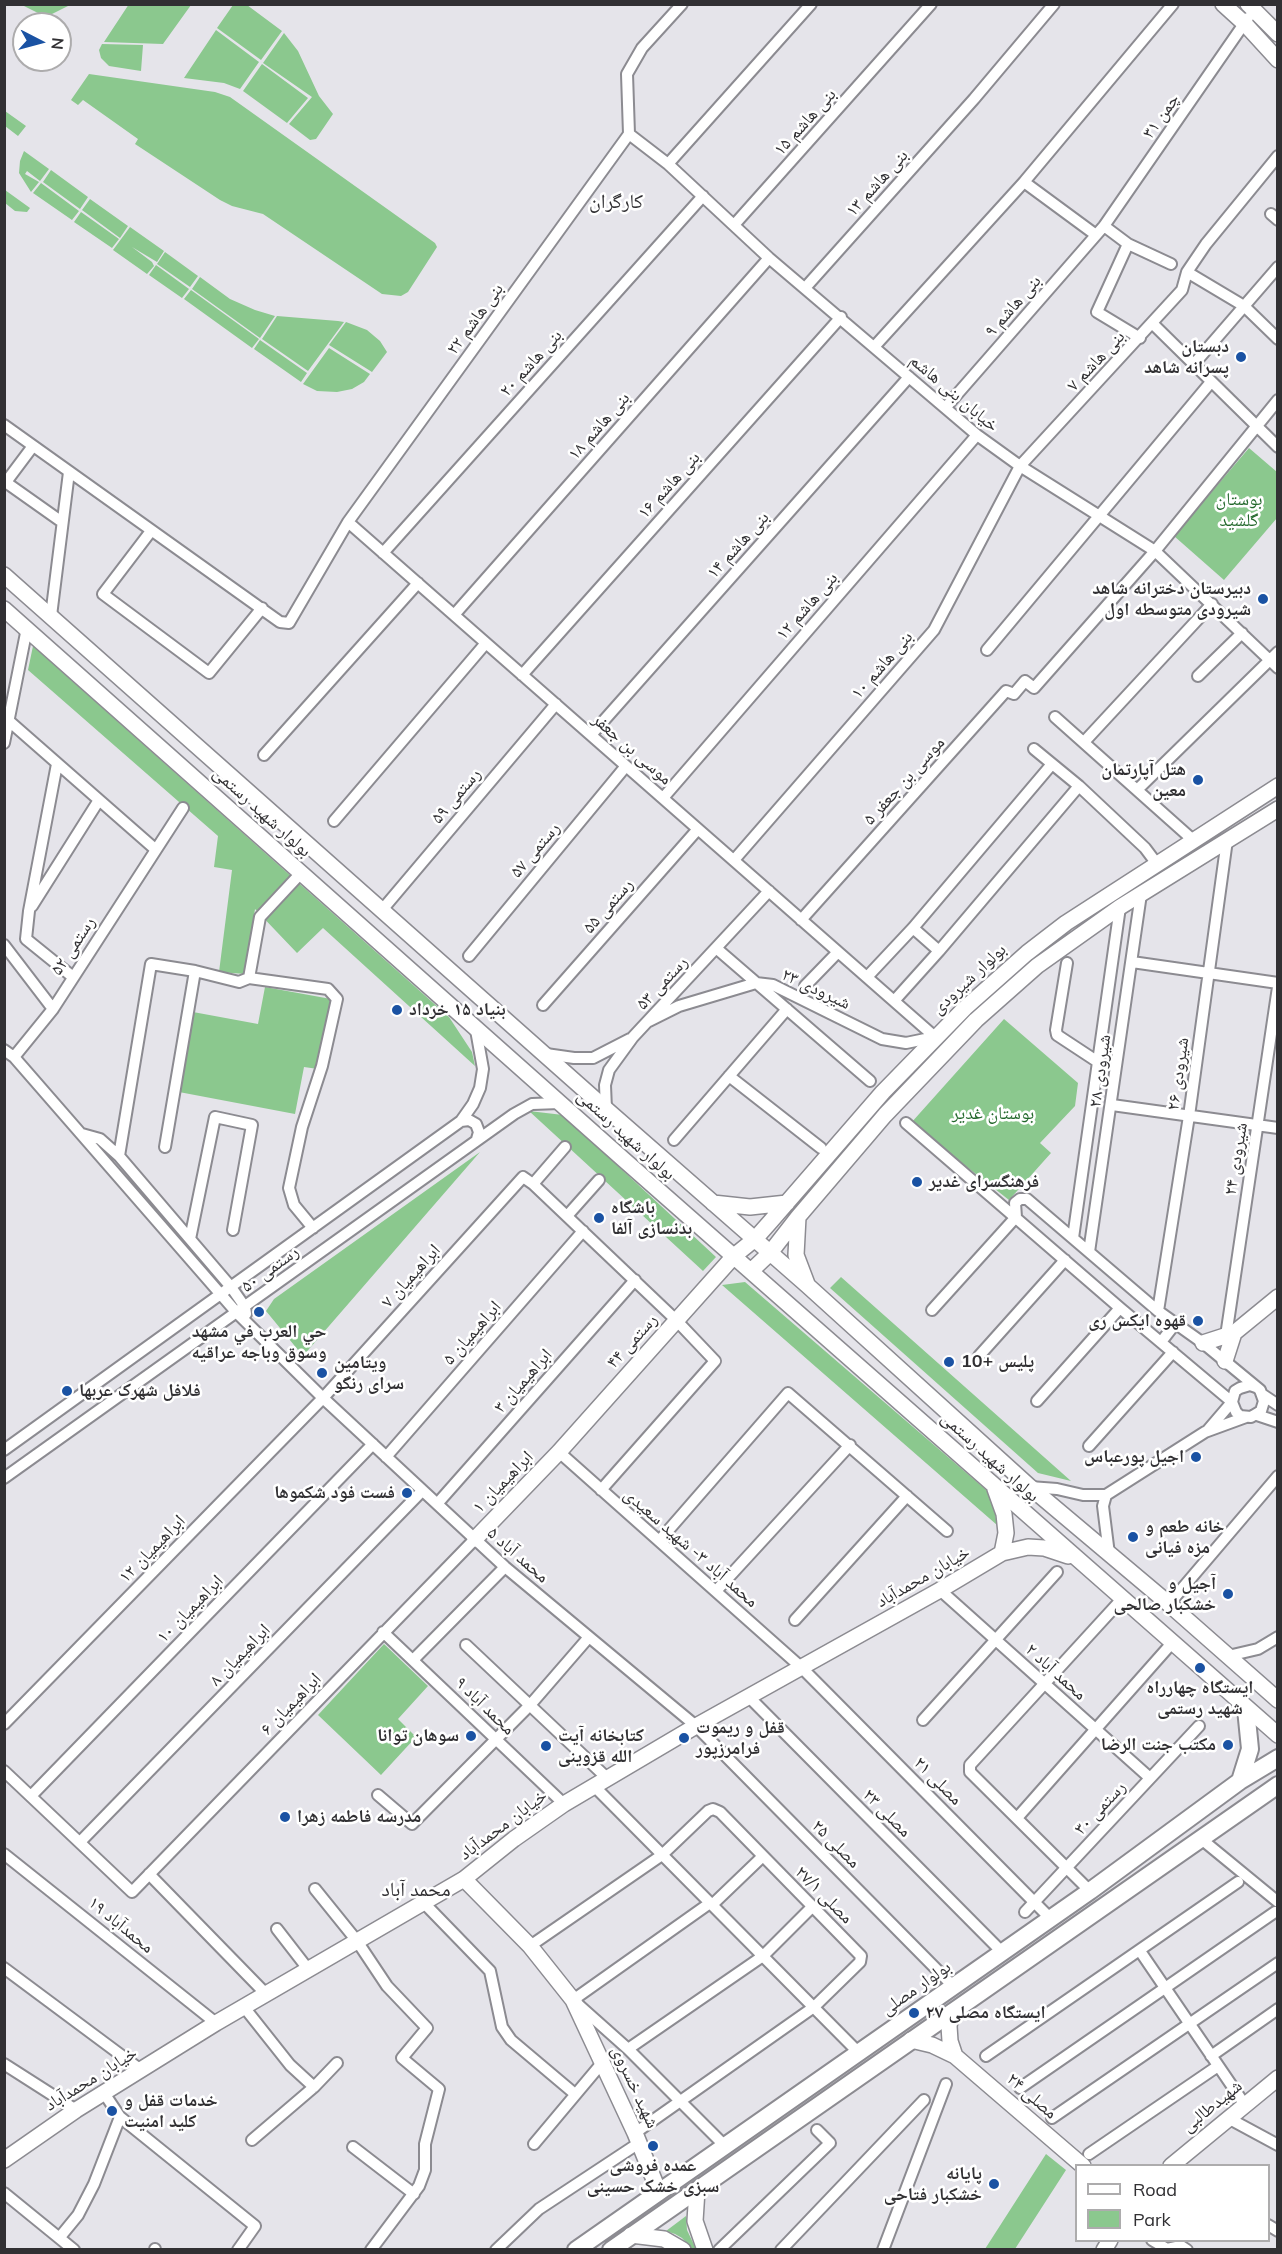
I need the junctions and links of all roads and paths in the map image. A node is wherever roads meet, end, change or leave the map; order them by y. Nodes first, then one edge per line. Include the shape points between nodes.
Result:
1 (682, 4) edge
2 (810, 4) edge
3 (932, 4) edge
4 (1054, 4) edge
5 (1173, 4) edge
6 (1223, 4) edge
7 (1252, 6) edge
8 (1245, 24) junction
9 (1278, 34) edge
10 (1278, 60) edge
11 (629, 134) junction
12 (1278, 156) edge
13 (668, 164) junction
14 (1024, 182) junction
15 (703, 196) junction
16 (734, 225) junction
17 (1100, 230) junction
18 (1128, 244) junction
19 (769, 258) junction
20 (1171, 264) dead end
21 (1278, 267) edge
22 (1187, 272) junction
23 (805, 288) junction
24 (1244, 306) junction
25 (841, 317) junction
26 (1152, 324) junction
27 (1140, 338) junction
28 (1278, 339) edge
29 (874, 347) junction
30 (1194, 364) junction
31 (909, 377) junction
32 (1211, 382) junction
33 (1278, 400) edge
34 (946, 407) junction
35 (4, 425) edge
36 (1256, 426) junction
37 (977, 435) junction
38 (33, 446) junction
39 (1278, 447) edge
40 (1020, 466) junction
41 (69, 472) junction
42 (5, 481) edge
43 (1100, 517) junction
44 (62, 522) junction
45 (348, 522) junction
46 (151, 531) junction
47 (1155, 551) junction
48 (383, 553) junction
49 (4, 575) edge
50 (418, 583) junction
51 (1212, 603) junction
52 (262, 608) junction
53 (4, 609) edge
54 (454, 615) junction
55 (51, 616) junction
56 (27, 628) junction
57 (1242, 633) junction
58 (486, 643) junction
59 (987, 650) dead end
60 (1275, 660) edge
61 (522, 675) junction
62 (1198, 676) dead end
63 (556, 704) junction
64 (1055, 717) dead end
65 (9, 722) junction
66 (591, 735) junction
67 (1084, 742) junction
68 (4, 743) edge
69 (1034, 749) dead end
70 (264, 755) dead end
71 (57, 764) junction
72 (1052, 764) junction
73 (626, 766) junction
74 (1079, 786) junction
75 (1278, 786) edge
76 (1138, 789) junction
77 (663, 798) junction
78 (99, 800) junction
79 (183, 808) dead end
80 (1278, 809) edge
81 (334, 821) dead end
82 (698, 829) junction
83 (1192, 840) junction
84 (1227, 840) junction
85 (155, 849) junction
86 (734, 860) junction
87 (1157, 864) junction
88 (301, 873) junction
89 (769, 891) junction
90 (1141, 894) junction
91 (1120, 907) junction
92 (382, 910) junction
93 (28, 911) junction
94 (801, 920) junction
95 (913, 928) junction
96 (4, 945) edge
97 (716, 948) junction
98 (939, 951) junction
99 (838, 952) junction
100 (469, 956) dead end
101 (1132, 962) junction
102 (1067, 963) dead end
103 (195, 971) junction
104 (1209, 973) junction
105 (73, 977) junction
106 (867, 977) junction
107 (249, 978) junction
108 (756, 983) junction
109 (1278, 985) edge
110 (805, 986) dead end
111 (894, 1001) junction
112 (543, 1005) dead end
113 (53, 1009) junction
114 (787, 1009) junction
115 (649, 1021) junction
116 (476, 1028) junction
117 (633, 1037) junction
118 (936, 1037) junction
119 (4, 1050) edge
120 (546, 1054) junction
121 (14, 1057) junction
122 (1098, 1062) junction
123 (729, 1076) junction
124 (870, 1081) dead end
125 (560, 1103) junction
126 (1112, 1105) junction
127 (606, 1109) junction
128 (1189, 1116) junction
129 (461, 1121) junction
130 (906, 1123) dead end
131 (1258, 1126) junction
132 (1278, 1128) edge
133 (81, 1134) junction
134 (477, 1139) junction
135 (674, 1140) dead end
136 (165, 1147) dead end
137 (565, 1147) dead end
138 (821, 1148) dead end
139 (118, 1156) junction
140 (599, 1180) dead end
141 (533, 1184) junction
142 (787, 1203) junction
143 (719, 1208) junction
144 (567, 1216) junction
145 (798, 1217) junction
146 (1016, 1217) junction
147 (313, 1228) junction
148 (233, 1230) dead end
149 (583, 1231) junction
150 (705, 1231) junction
151 (190, 1239) junction
152 (755, 1239) junction
153 (1073, 1239) junction
154 (770, 1252) junction
155 (1089, 1252) junction
156 (734, 1256) junction
157 (1065, 1260) junction
158 (751, 1271) junction
159 (634, 1280) junction
160 (807, 1285) junction
161 (231, 1287) junction
162 (221, 1294) junction
163 (1278, 1297) edge
164 (1120, 1308) junction
165 (241, 1310) junction
166 (932, 1310) dead end
167 (1158, 1311) junction
168 (676, 1320) junction
169 (1175, 1324) junction
170 (1230, 1334) junction
171 (1161, 1342) junction
172 (1203, 1343) junction
173 (1173, 1352) junction
174 (883, 1353) junction
175 (979, 1356) dead end
176 (1225, 1361) junction
177 (862, 1369) junction
178 (1259, 1391) junction
179 (323, 1398) junction
180 (1037, 1401) dead end
181 (1232, 1402) junction
182 (1278, 1405) edge
183 (1251, 1416) junction
184 (1278, 1422) edge
185 (1205, 1432) junction
186 (373, 1444) junction
187 (850, 1445) junction
188 (1089, 1446) dead end
189 (4, 1450) edge
190 (559, 1452) junction
191 (386, 1457) junction
192 (1278, 1476) edge
193 (4, 1478) edge
194 (994, 1487) junction
195 (1030, 1487) junction
196 (601, 1490) junction
197 (422, 1491) junction
198 (1106, 1495) junction
199 (907, 1496) junction
200 (437, 1504) junction
201 (947, 1531) dead end
202 (475, 1539) junction
203 (659, 1541) junction
204 (1002, 1553) junction
205 (1109, 1554) junction
206 (1076, 1558) junction
207 (505, 1567) junction
208 (1057, 1572) dead end
209 (940, 1590) junction
210 (716, 1591) junction
211 (1122, 1599) junction
212 (1169, 1604) junction
213 (795, 1620) dead end
214 (383, 1632) junction
215 (589, 1637) junction
216 (1278, 1637) edge
217 (996, 1640) junction
218 (1172, 1643) junction
219 (465, 1645) dead end
220 (1228, 1656) junction
221 (413, 1660) junction
222 (802, 1668) junction
223 (1045, 1684) junction
224 (749, 1697) junction
225 (1278, 1700) edge
226 (531, 1704) junction
227 (1246, 1709) junction
228 (1278, 1709) edge
229 (923, 1720) dead end
230 (1259, 1720) junction
231 (4, 1724) edge
232 (696, 1726) junction
233 (1199, 1726) dead end
234 (1094, 1728) junction
235 (1278, 1735) edge
236 (496, 1740) junction
237 (1278, 1758) edge
238 (4, 1771) edge
239 (607, 1778) junction
240 (1150, 1778) junction
241 (1240, 1781) junction
242 (594, 1786) junction
243 (1276, 1787) edge
244 (31, 1796) junction
245 (378, 1796) dead end
246 (564, 1804) junction
247 (1017, 1818) junction
248 (1200, 1838) junction
249 (80, 1842) junction
250 (4, 1854) edge
251 (662, 1855) junction
252 (762, 1857) junction
253 (1067, 1867) junction
254 (149, 1874) junction
255 (464, 1879) junction
256 (1238, 1882) dead end
257 (315, 1889) dead end
258 (1090, 1891) junction
259 (1035, 1902) junction
260 (424, 1903) junction
261 (711, 1904) junction
262 (1277, 1904) edge
263 (812, 1907) junction
264 (1025, 1912) dead end
265 (1050, 1918) junction
266 (277, 1929) dead end
267 (357, 1941) junction
268 (530, 1946) junction
269 (1140, 1951) junction
270 (1002, 1952) junction
271 (763, 1956) junction
272 (1278, 1963) edge
273 (4, 1968) edge
274 (308, 1970) junction
275 (953, 1986) junction
276 (1166, 1989) junction
277 (266, 1994) junction
278 (573, 2000) junction
279 (244, 2007) junction
280 (814, 2007) junction
281 (1278, 2009) edge
282 (952, 2012) junction
283 (216, 2023) junction
284 (1190, 2024) junction
285 (911, 2040) junction
286 (628, 2049) junction
287 (858, 2052) junction
288 (955, 2056) junction
289 (986, 2056) dead end
290 (1211, 2056) junction
291 (337, 2063) dead end
292 (602, 2063) junction
293 (4, 2064) edge
294 (1218, 2066) junction
295 (141, 2070) junction
296 (1278, 2078) edge
297 (946, 2084) dead end
298 (314, 2087) junction
299 (1020, 2088) dead end
300 (104, 2093) junction
301 (575, 2094) junction
302 (924, 2100) dead end
303 (680, 2101) junction
304 (1245, 2105) junction
305 (76, 2110) junction
306 (120, 2117) junction
307 (1052, 2118) dead end
308 (1228, 2118) junction
309 (817, 2130) dead end
310 (637, 2138) junction
311 (252, 2140) dead end
312 (534, 2144) dead end
313 (1278, 2145) edge
314 (725, 2146) junction
315 (353, 2147) dead end
316 (4, 2160) edge
317 (1086, 2160) edge
318 (1176, 2164) edge
319 (697, 2190) junction
320 (659, 2192) junction
321 (4, 2193) edge
322 (414, 2194) junction
323 (631, 2235) junction
324 (60, 2237) junction
325 (1154, 2242) edge
326 (1184, 2245) edge
327 (883, 2248) edge
328 (74, 2250) edge
329 (238, 2250) edge
330 (371, 2250) edge
331 (496, 2250) edge
332 (576, 2250) edge
333 (611, 2250) edge
334 (683, 2250) edge
335 (705, 2250) edge
336 (719, 2250) edge
337 (781, 2250) edge

1 - 11 street via 642,48 627,74
2 - 13 street
3 - 16 street, بنی هاشم ۱۵
4 - 23 street, بنی هاشم ۱۳
5 - 14 street
6 - 8 main road
7 - 8 street, چمن ۳۱
7 - 9 main road
8 - 10 main road
8 - 17 street, چمن ۳۱
11 - 13 street, خیابان بنی هاشم
11 - 45 street, بنی هاشم ۲۲
12 - 22 street, بنی هاشم ۷
13 - 15 street, خیابان بنی هاشم
14 - 17 street
14 - 29 street
15 - 16 street, خیابان بنی هاشم
15 - 48 street, بنی هاشم ۲۰
16 - 19 street, خیابان بنی هاشم
17 - 18 street
17 - 34 street, بنی هاشم ۹
18 - 20 street
18 - 27 street via 1097,312
19 - 23 street, خیابان بنی هاشم
19 - 54 street, بنی هاشم ۱۸
21 - 24 street
22 - 24 street
22 - 26 street, بنی هاشم ۷ via 1182,290
23 - 25 street, خیابان بنی هاشم
24 - 28 street
24 - 30 street
25 - 29 street, خیابان بنی هاشم
25 - 61 street, بنی هاشم ۱۶
26 - 27 street, بنی هاشم ۷
26 - 30 street
27 - 40 street, بنی هاشم ۷
29 - 31 street, خیابان بنی هاشم
30 - 32 street
31 - 34 street, خیابان بنی هاشم
31 - 66 street, بنی هاشم ۱۴
32 - 36 street
32 - 43 street
33 - 36 street
34 - 37 street, خیابان بنی هاشم
35 - 38 street
36 - 39 street
36 - 47 street
37 - 40 street, خیابان بنی هاشم
37 - 77 street, بنی هاشم ۱۲
38 - 41 street
38 - 42 street
40 - 43 street, خیابان بنی هاشم
40 - 86 street, بنی هاشم ۱۰ via 934,630
41 - 44 street
41 - 46 street
42 - 44 street
43 - 47 street, خیابان بنی هاشم
43 - 59 street
44 - 55 street
45 - 48 street, موسی بن جعفر
45 - 52 street, بنی هاشم ۲۲ via 289,622 280,622
46 - 52 street
46 - 52 street via 103,594 209,673
47 - 51 street, خیابان بنی هاشم
47 - 94 street, موسی بن جعفر ۵ via 1034,688 1025,681 1014,694 1006,691
48 - 50 street, موسی بن جعفر
49 - 55 main road, بولوار شهید رستمی
50 - 54 street, موسی بن جعفر
50 - 70 street
51 - 57 street, خیابان بنی هاشم
51 - 67 street
53 - 56 main road, بولوار شهید رستمی
54 - 58 street, موسی بن جعفر
55 - 92 main road, بولوار شهید رستمی
56 - 65 street
56 - 88 main road, بولوار شهید رستمی
57 - 60 street, خیابان بنی هاشم
57 - 62 street
58 - 61 street, موسی بن جعفر
58 - 81 street
60 - 76 street
61 - 63 street, موسی بن جعفر
63 - 66 street, موسی بن جعفر
63 - 92 street, رستمی ۵۹
64 - 67 street
65 - 68 street
65 - 71 street
66 - 73 street, موسی بن جعفر
67 - 76 street
69 - 72 street
71 - 78 street
71 - 93 street
72 - 74 street
72 - 95 street
73 - 77 street, موسی بن جعفر
73 - 100 street, رستمی ۵۷
74 - 87 street
74 - 98 street
75 - 83 main road, بولوار شیرودی
76 - 83 street
77 - 82 street, موسی بن جعفر
78 - 85 street
78 - 93 street
79 - 85 street, رستمی ۵۲
80 - 84 main road, بولوار شیرودی
82 - 86 street, موسی بن جعفر
82 - 112 street, رستمی ۵۵
83 - 87 main road, بولوار شیرودی
84 - 90 main road, بولوار شیرودی
84 - 104 street, شیرودی ۲۶
85 - 105 street, رستمی ۵۲
86 - 89 street, موسی بن جعفر
87 - 118 main road, بولوار شیرودی via 1027,953
88 - 107 street via 260,917
88 - 116 main road, بولوار شهید رستمی
89 - 94 street, موسی بن جعفر
89 - 97 street, رستمی ۵۳
90 - 91 main road, بولوار شیرودی
90 - 101 street, شیرودی ۲۸
91 - 122 street, شیرودی ۲۸
91 - 145 main road, بولوار شیرودی via 1037,966 976,1020 885,1115
92 - 120 main road, بولوار شهید رستمی
93 - 105 street via 26,939
94 - 99 street, موسی بن جعفر
95 - 98 street
95 - 106 street
96 - 113 street
97 - 108 street
97 - 115 street, رستمی ۵۳
98 - 111 street
99 - 106 street, موسی بن جعفر
99 - 110 street
101 - 104 street
101 - 126 street, شیرودی ۲۸
102 - 122 street via 1057,1035
103 - 107 street via 239,982
103 - 136 street
103 - 139 street via 151,964
104 - 109 street
104 - 128 street, شیرودی ۲۶
105 - 113 street, رستمی ۵۲
106 - 111 street, موسی بن جعفر
107 - 147 street via 328,989 337,999 289,1188 294,1205
108 - 114 street
108 - 115 street, شیرودی ۲۳ via 679,1006
108 - 118 street, شیرودی ۲۳ via 773,985 882,1039 906,1043
109 - 131 street, شیرودی ۲۴
111 - 118 street, موسی بن جعفر
113 - 121 street, رستمی ۵۲
114 - 123 street
114 - 124 street
115 - 117 street, رستمی ۵۳
116 - 125 main road, بولوار شهید رستمی
116 - 129 street, رستمی ۵۰ via 483,1069 480,1088
117 - 120 street via 593,1058
117 - 127 street, رستمی ۵۳ via 609,1070
118 - 142 main road, بولوار شیرودی
119 - 121 street
120 - 127 main road, بولوار شهید رستمی
121 - 133 street
122 - 153 street, شیرودی ۲۸
123 - 135 street
123 - 138 street
125 - 134 street, رستمی ۵۰ via 532,1104
125 - 150 main road, بولوار شهید رستمی
126 - 128 street
126 - 155 street, شیرودی ۲۸
127 - 143 main road, بولوار شهید رستمی
128 - 131 street
128 - 167 street, شیرودی ۲۶
129 - 134 street via 476,1124
129 - 147 street, رستمی ۵۰
130 - 146 street
131 - 132 street
131 - 170 street, شیرودی ۲۴
133 - 139 street via 100,1139
133 - 162 street
134 - 165 street, رستمی ۵۰
137 - 141 street
139 - 151 street
140 - 144 street
141 - 144 street
141 - 179 street, ابراهیمیان ۷ via 523,1177
142 - 143 main road
142 - 152 main road, بولوار شیرودی
143 - 150 main road via 724,1219
143 - 152 main road, بولوار شهید رستمی
144 - 149 street
145 - 154 main road, بولوار شیرودی
145 - 160 main road via 796,1255
146 - 153 street via 1015,1203 1027,1200
146 - 157 street
146 - 166 street
147 - 161 street, رستمی ۵۰
148 - 151 street via 252,1125 215,1117
149 - 159 street
149 - 191 street, ابراهیمیان ۵
150 - 156 main road, بولوار شهید رستمی
151 - 161 street
152 - 154 main road, بولوار شهید رستمی
152 - 156 main road, بولوار شیرودی
153 - 155 street
154 - 158 main road, بولوار شیرودی
154 - 160 main road, بولوار شهید رستمی
155 - 167 street
156 - 158 main road, بولوار شهید رستمی
156 - 168 main road, رستمی ۴۴
157 - 164 street
157 - 175 street
158 - 177 main road, بولوار شهید رستمی
159 - 168 street
159 - 200 street, ابراهیمیان ۳
160 - 174 main road, بولوار شهید رستمی
161 - 162 street, رستمی ۵۰
161 - 165 street
162 - 165 street
162 - 189 street, رستمی ۵۰
163 - 170 main road
164 - 171 street
164 - 180 street
165 - 179 street, محمد آباد ۵ via 248,1323
165 - 193 street, رستمی ۵۰
167 - 169 street
168 - 190 main road, رستمی ۴۴
168 - 196 street via 715,1361
169 - 171 street
169 - 172 street
170 - 172 main road
170 - 176 main road
171 - 173 street
172 - 176 street
173 - 181 street
173 - 188 street
174 - 177 main road via 867,1354
174 - 195 main road, بولوار شهید رستمی
176 - 178 street
177 - 194 main road, بولوار شهید رستمی
178 - 181 street via 1245,1385
178 - 182 street
178 - 183 street via 1263,1406
179 - 186 street, محمد آباد ۵
179 - 231 street, ابراهیمیان ۱۲
181 - 183 street via 1236,1412
181 - 185 street
183 - 184 street
183 - 185 street
185 - 198 street
186 - 191 street, محمد آباد ۵
186 - 244 street, ابراهیمیان ۱۰
187 - 199 street
187 - 203 street via 789,1393
187 - 210 street
190 - 196 street, محمد آباد ۳- شهید سعیدی
190 - 202 main road, ابراهیمیان ۱
191 - 197 street, محمد آباد ۵
192 - 212 street
194 - 204 main road via 1004,1514
194 - 206 main road, بولوار شهید رستمی
195 - 198 street
195 - 205 main road, بولوار شهید رستمی
196 - 203 street, محمد آباد ۳- شهید سعیدی
197 - 200 street, محمد آباد ۵
197 - 249 street, ابراهیمیان ۸
198 - 205 street via 1103,1506
199 - 201 street
199 - 213 street
200 - 202 street, محمد آباد ۵
202 - 207 street, محمد آباد ۵
202 - 214 street, ابراهیمیان ۶
203 - 210 street, محمد آباد ۳- شهید سعیدی
204 - 206 main road via 1044,1548
204 - 209 main road, خیابان محمدآباد
205 - 212 main road, بولوار شهید رستمی
206 - 211 main road, بولوار شهید رستمی
207 - 215 street, محمد آباد ۵
207 - 221 street
208 - 217 street
209 - 217 street, محمد آباد ۲
209 - 222 main road, خیابان محمدآباد
210 - 222 street, محمد آباد ۳- شهید سعیدی
211 - 218 main road, بولوار شهید رستمی
211 - 223 street
212 - 220 main road, بولوار شهید رستمی
214 - 221 street, محمد آباد ۹
214 - 254 street, ابراهیمیان ۶
215 - 226 street
215 - 232 street, محمد آباد ۵
216 - 220 street via 1258,1649
217 - 223 street, محمد آباد ۲
217 - 229 street
218 - 227 main road, بولوار شهید رستمی
218 - 234 street
219 - 226 street
220 - 225 main road, بولوار شهید رستمی
221 - 236 street, محمد آباد ۹
222 - 224 main road, خیابان محمدآباد
222 - 259 street, مصلی ۲۱
223 - 234 street, محمد آباد ۲
223 - 247 street via 969,1768
224 - 232 main road, خیابان محمدآباد
224 - 270 street, مصلی ۲۳
226 - 236 street
226 - 239 street
227 - 230 main road, بولوار شهید رستمی
227 - 241 main road via 1250,1749
228 - 230 main road
230 - 235 main road, بولوار شهید رستمی
232 - 239 main road, خیابان محمدآباد
232 - 275 street, مصلی ۲۵
233 - 240 street, رستمی ۳۰
234 - 240 street, محمد آباد ۲
234 - 247 street
236 - 245 street via 412,1824
236 - 246 street, محمد آباد ۹
237 - 241 main road, بولوار مصلی
238 - 244 street
239 - 242 main road, خیابان محمدآباد
240 - 253 street, رستمی ۳۰
241 - 258 main road, بولوار مصلی
242 - 246 main road, خیابان محمدآباد
242 - 251 street
243 - 248 main road
244 - 249 street
246 - 255 main road, خیابان محمدآباد
247 - 253 street
248 - 262 street
248 - 282 main road
249 - 254 street, ابراهیمیان ۶ via 132,1892
250 - 283 street, محمدآباد ۱۹
251 - 252 street, مصلی ۲۷/۱ via 712,1809 720,1812
251 - 261 street
251 - 268 street
252 - 261 street
252 - 263 street, مصلی ۲۷/۱
253 - 258 street
253 - 259 street, رستمی ۳۰
254 - 277 street
255 - 260 main road, خیابان محمدآباد
255 - 268 main road, شهید خسروی
256 - 269 street
257 - 267 street
258 - 265 main road, بولوار مصلی
259 - 264 street, رستمی ۳۰
259 - 265 street, مصلی ۲۱
260 - 267 main road, خیابان محمدآباد
260 - 301 street via 490,1971 502,2027 511,2040
261 - 271 street
261 - 278 street
262 - 276 street
263 - 271 street
263 - 280 street, مصلی ۲۷/۱ via 861,1956 860,1962
265 - 270 main road, بولوار مصلی
266 - 274 street
267 - 274 main road, خیابان محمدآباد
267 - 322 street via 387,1986 427,2028 402,2058 439,2089 425,2144 425,2170
268 - 278 main road, شهید خسروی
269 - 276 street
269 - 289 street
270 - 275 main road, بولوار مصلی
271 - 280 street
271 - 286 street
272 - 284 street
273 - 295 street
274 - 277 main road, خیابان محمدآباد
275 - 287 main road, بولوار مصلی
276 - 284 street
276 - 299 street
277 - 279 main road, خیابان محمدآباد
278 - 286 street
278 - 292 main road, شهید خسروی
279 - 283 main road, خیابان محمدآباد
279 - 298 street via 290,2065
280 - 287 street
280 - 303 street
281 - 290 street
282 - 285 main road
282 - 288 main road via 950,2041
283 - 295 main road, خیابان محمدآباد
284 - 290 street
284 - 307 street
285 - 288 main road, مصلی ۲۴
285 - 319 main road
286 - 303 street
287 - 314 main road, بولوار مصلی
288 - 317 main road, مصلی ۲۴
290 - 294 street
291 - 298 street
292 - 301 street
292 - 310 main road, شهید خسروی
293 - 305 street
294 - 304 street
294 - 317 street
295 - 300 main road, خیابان محمدآباد
296 - 304 main road, شهیدطالبی
297 - 327 street
298 - 311 street
300 - 305 main road, خیابان محمدآباد
300 - 306 street
301 - 312 street
302 - 337 street
303 - 310 street
303 - 314 street
304 - 308 main road, شهیدطالبی
305 - 316 main road, خیابان محمدآباد
306 - 324 street via 94,2184 78,2215
306 - 329 street via 255,2226
308 - 313 street
308 - 318 main road, شهیدطالبی
309 - 336 street via 830,2143
310 - 320 main road, شهید خسروی
310 - 331 street via 539,2209
314 - 320 main road, بولوار مصلی
315 - 322 street
319 - 323 main road
319 - 335 main road via 695,2221
320 - 332 main road, بولوار مصلی
321 - 324 street
322 - 330 street
323 - 333 main road
323 - 334 main road via 664,2239
324 - 328 street
325 - 326 street via 1167,2250

